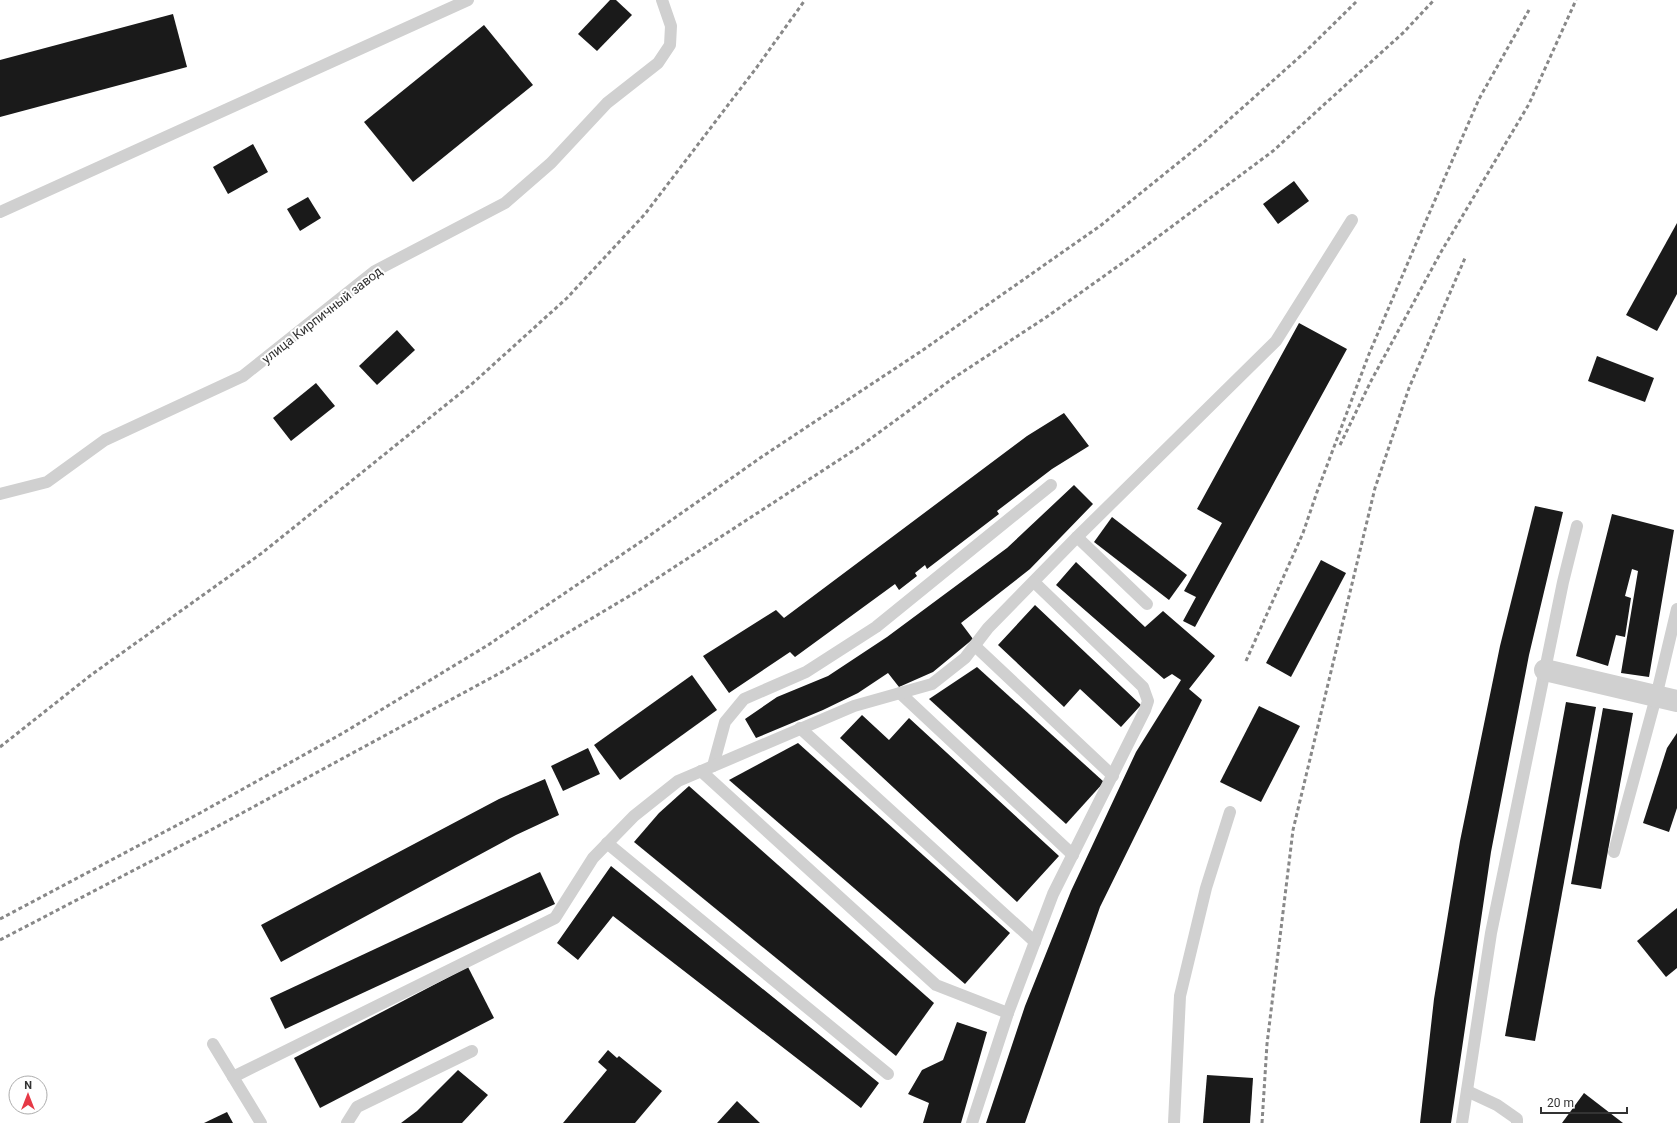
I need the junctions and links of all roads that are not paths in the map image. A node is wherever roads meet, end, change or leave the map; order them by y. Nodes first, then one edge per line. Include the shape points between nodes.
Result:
1 (468, 0) edge
2 (662, 0) edge
3 (0, 212) edge
4 (1352, 220) dead end
5 (1051, 485) dead end
6 (0, 494) edge
7 (1577, 526) dead end
8 (1077, 537) junction
9 (1034, 582) junction
10 (1147, 604) dead end
11 (1677, 609) edge
12 (975, 646) junction
13 (1545, 670) junction
14 (900, 693) junction
15 (1656, 696) junction
16 (1677, 701) edge
17 (800, 728) junction
18 (713, 766) junction
19 (701, 771) junction
20 (1113, 776) junction
21 (1230, 812) dead end
22 (607, 843) junction
23 (1614, 852) dead end
24 (1073, 855) junction
25 (1035, 942) junction
26 (1008, 1013) junction
27 (213, 1044) dead end
28 (472, 1051) dead end
29 (888, 1074) dead end
30 (233, 1076) junction
31 (1467, 1091) junction
32 (261, 1123) edge
33 (347, 1123) edge
34 (972, 1123) edge
35 (1174, 1123) edge
36 (1462, 1123) edge
37 (1517, 1123) edge

1 - 3 lane
2 - 6 lane, улица Кирпичный завод via 671,26 670,45 658,63 607,103 551,163 505,203 375,271 243,376 105,440 47,482
4 - 8 lane via 1276,341
5 - 18 lane via 876,627 806,672 744,699 725,722
7 - 13 lane
8 - 9 lane
8 - 10 lane
9 - 12 lane via 988,628
9 - 20 lane via 1143,686 1148,701 1146,710
11 - 15 lane
12 - 14 lane via 965,658 932,684
12 - 20 lane
13 - 15 street
13 - 31 lane via 1491,933
14 - 17 lane via 854,706
14 - 24 lane
15 - 16 street
15 - 23 lane
17 - 18 lane
17 - 25 lane
18 - 19 lane
19 - 22 lane via 678,781 634,816
19 - 26 lane via 936,985
20 - 24 lane
21 - 35 lane via 1206,888 1180,996
22 - 29 lane
22 - 30 lane via 593,858 555,918
24 - 25 lane via 1053,894
25 - 26 lane
26 - 34 lane
27 - 30 lane
28 - 33 lane via 357,1107
30 - 32 lane
31 - 36 lane
31 - 37 lane via 1497,1105 1517,1119

